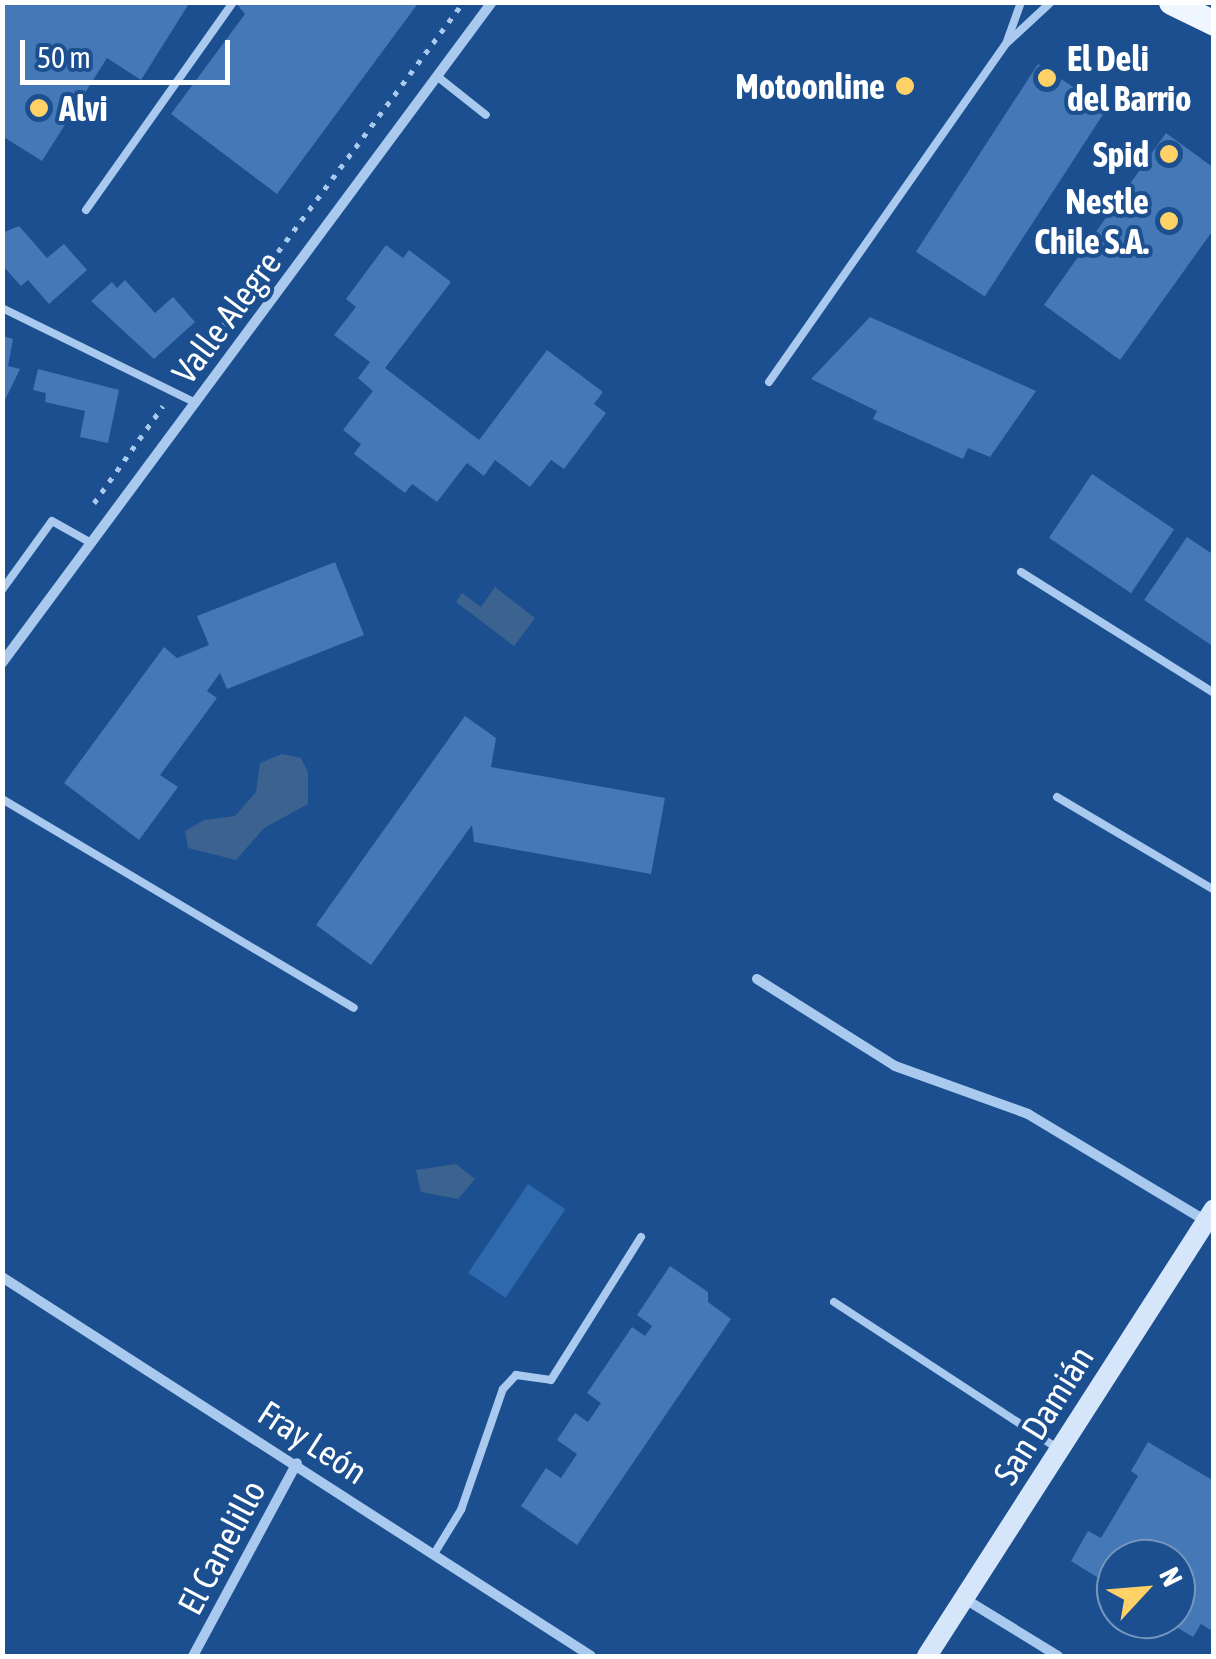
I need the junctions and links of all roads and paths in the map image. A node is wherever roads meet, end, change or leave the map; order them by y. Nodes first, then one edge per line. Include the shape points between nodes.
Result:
1 (234, 2) edge
2 (463, 2) edge
3 (492, 2) edge
4 (1020, 2) edge
5 (1051, 2) edge
6 (1171, 2) edge
7 (1214, 23) edge
8 (1006, 44) junction
9 (438, 77) junction
10 (486, 115) dead end
11 (86, 210) dead end
12 (2, 308) edge
13 (769, 382) dead end
14 (175, 390) junction
15 (196, 403) junction
16 (72, 532) junction
17 (91, 543) junction
18 (1021, 572) dead end
19 (2, 590) edge
20 (3, 660) edge
21 (1214, 693) edge
22 (1057, 797) dead end
23 (2, 799) edge
24 (1214, 890) edge
25 (757, 978) dead end
26 (354, 1008) dead end
27 (1210, 1215) edge
28 (642, 1238) dead end
29 (2, 1277) edge
30 (834, 1302) dead end
31 (1060, 1450) junction
32 (297, 1463) junction
33 (434, 1554) junction
34 (965, 1599) junction
35 (194, 1656) edge
36 (591, 1656) edge
37 (928, 1656) edge
38 (1058, 1656) edge

1 - 11 lane
2 - 14 path
3 - 9 street, Valle Alegre
4 - 8 lane
5 - 8 lane
6 - 7 main road
8 - 13 lane
9 - 10 lane
9 - 15 street, Valle Alegre
12 - 14 lane
14 - 15 lane
14 - 16 path
15 - 17 street, Valle Alegre
16 - 17 lane
16 - 19 lane via 52,522
17 - 20 street, Valle Alegre
18 - 21 lane
22 - 24 lane
23 - 26 lane
25 - 27 street via 895,1066 1028,1114
27 - 31 main road, San Damián
28 - 33 lane via 551,1380 516,1376 503,1389 461,1510
29 - 32 street, Fray León
30 - 31 lane
31 - 34 main road, San Damián
32 - 33 street, Fray León
32 - 35 street, El Canelillo
33 - 36 street, Fray León
34 - 37 main road, San Damián
34 - 38 street

